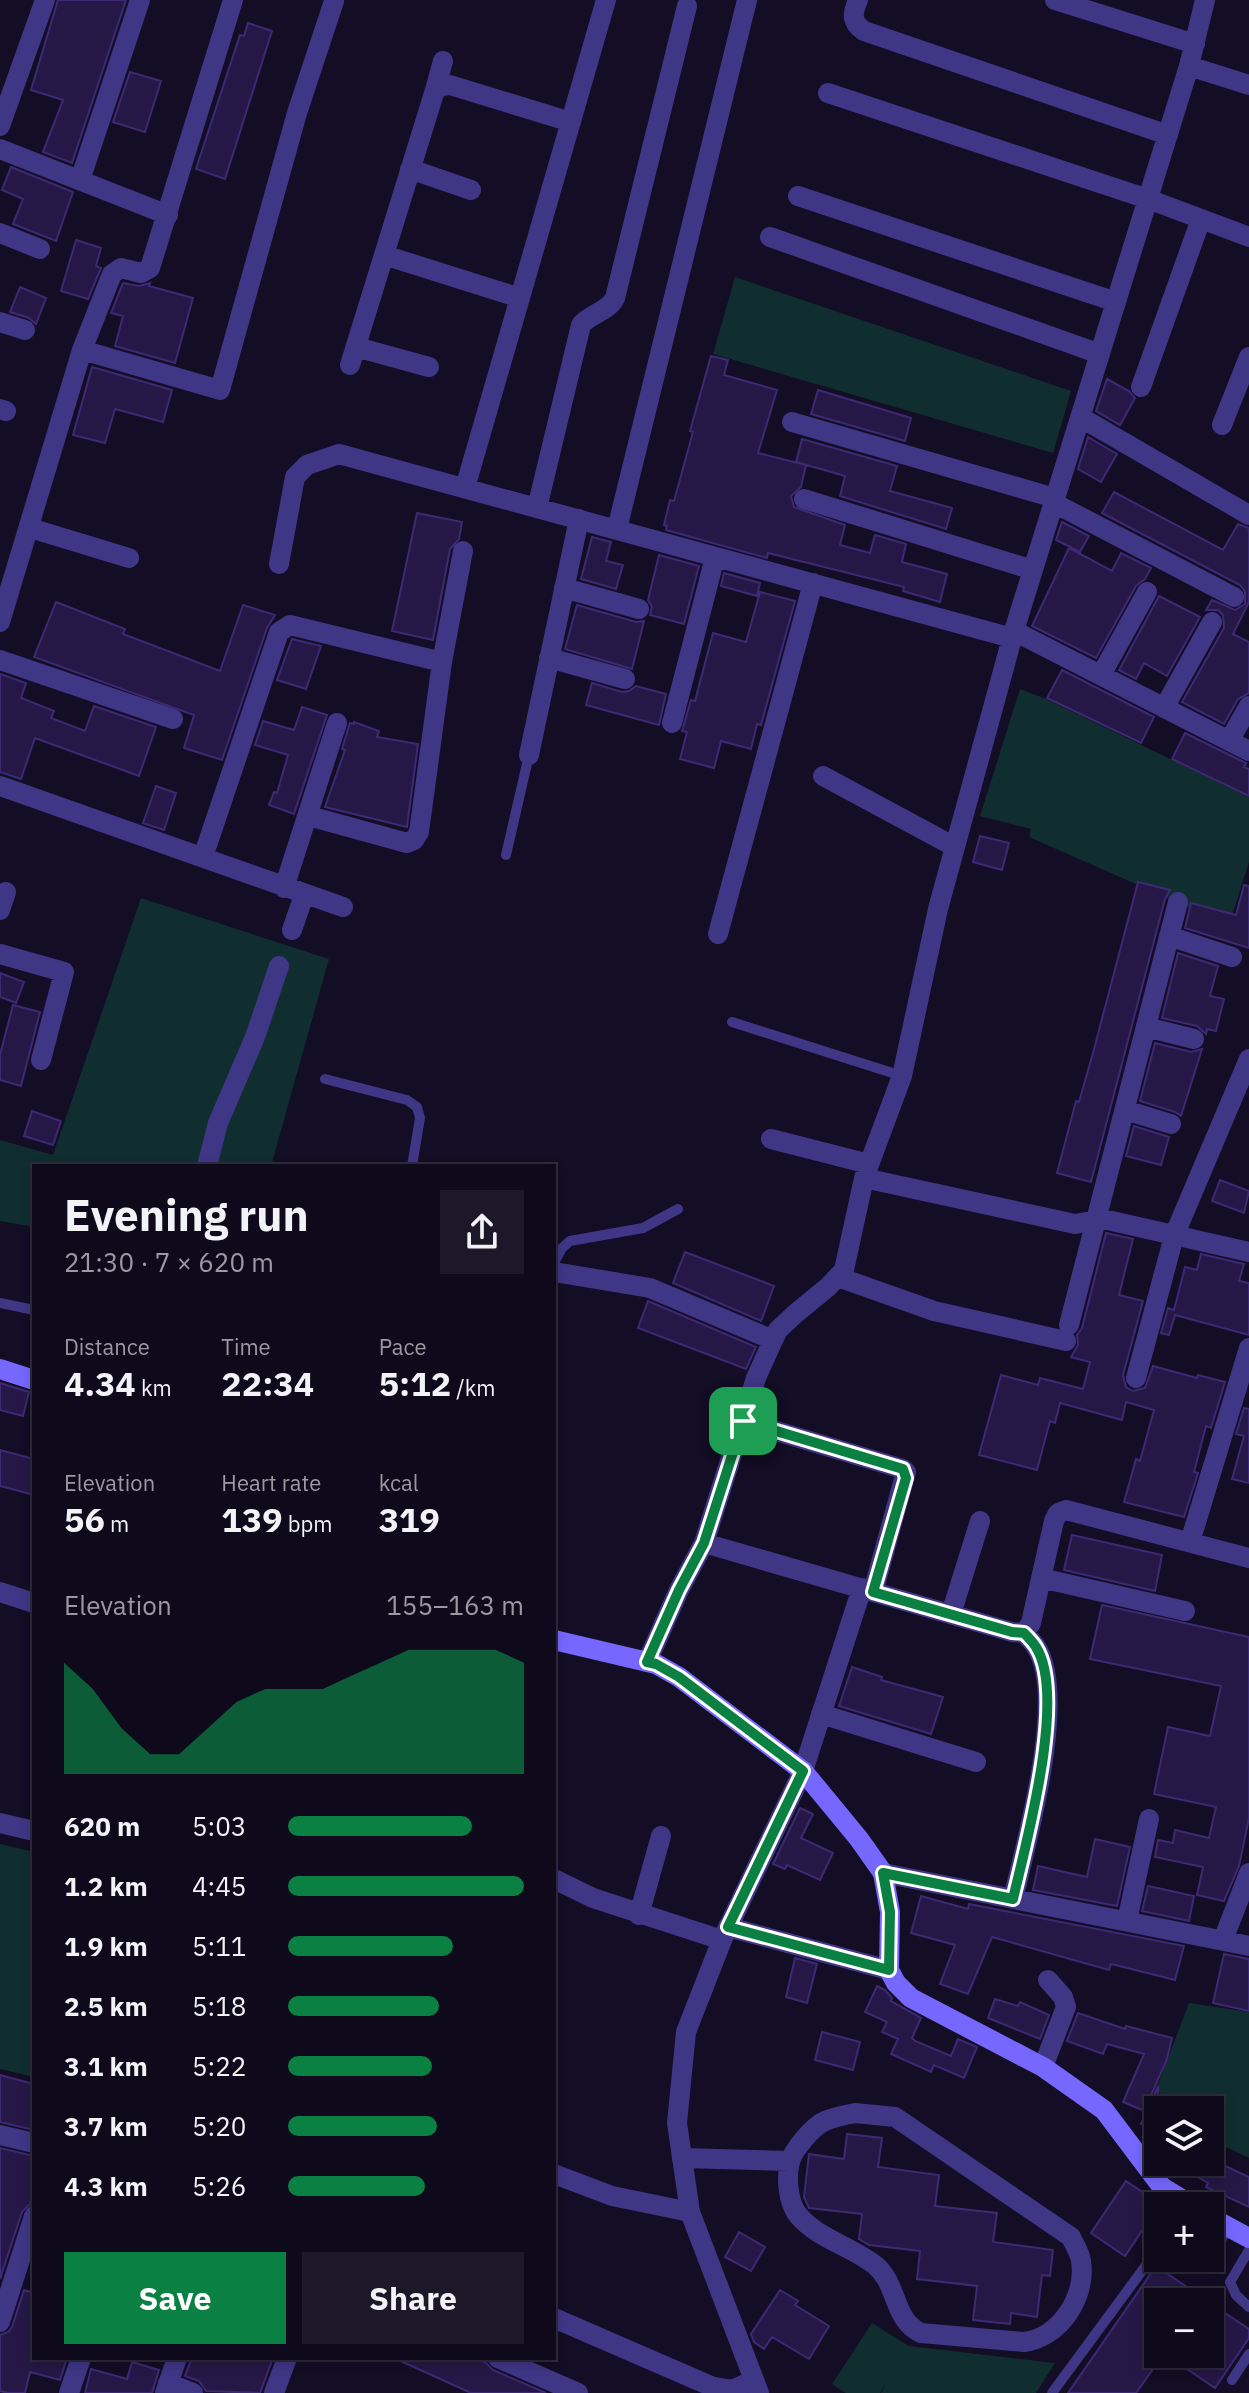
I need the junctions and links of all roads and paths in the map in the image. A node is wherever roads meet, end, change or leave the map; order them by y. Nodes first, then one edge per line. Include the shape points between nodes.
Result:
1 (45, 0) edge
2 (140, 0) edge
3 (233, 0) edge
4 (606, 0) edge
5 (747, 0) edge
6 (858, 0) edge
7 (1055, 0) edge
8 (1205, 0) edge
9 (334, 1) edge
10 (687, 6) dead end
11 (1195, 44) junction
12 (443, 61) dead end
13 (1189, 66) junction
14 (1249, 85) edge
15 (435, 90) junction
16 (828, 93) dead end
17 (571, 122) junction
18 (0, 126) edge
19 (1168, 135) junction
20 (0, 149) edge
21 (410, 169) junction
22 (80, 180) junction
23 (471, 190) dead end
24 (798, 196) dead end
25 (1148, 199) junction
26 (168, 215) junction
27 (1201, 219) junction
28 (0, 233) edge
29 (770, 237) dead end
30 (1249, 237) edge
31 (40, 249) dead end
32 (384, 255) junction
33 (520, 298) junction
34 (1116, 302) junction
35 (0, 322) edge
36 (25, 330) dead end
37 (82, 350) junction
38 (1100, 354) junction
39 (1249, 357) edge
40 (429, 367) dead end
41 (1141, 387) dead end
42 (1080, 417) junction
43 (792, 422) dead end
44 (1222, 425) dead end
45 (465, 488) junction
46 (804, 499) dead end
47 (1054, 500) junction
48 (537, 508) junction
49 (1249, 515) edge
50 (579, 519) junction
51 (30, 528) junction
52 (617, 529) junction
53 (463, 551) dead end
54 (715, 557) junction
55 (129, 558) dead end
56 (279, 564) dead end
57 (1033, 570) junction
58 (813, 583) junction
59 (564, 588) junction
60 (1147, 592) dead end
61 (1234, 597) dead end
62 (639, 609) dead end
63 (0, 622) edge
64 (1212, 622) dead end
65 (1013, 634) junction
66 (549, 658) junction
67 (0, 660) edge
68 (442, 662) junction
69 (1101, 675) junction
70 (625, 679) dead end
71 (1249, 706) edge
72 (1164, 708) junction
73 (173, 719) dead end
74 (337, 723) dead end
75 (672, 723) dead end
76 (1229, 741) junction
77 (1249, 751) edge
78 (529, 755) joint
79 (823, 776) dead end
80 (0, 786) edge
81 (309, 816) junction
82 (955, 847) junction
83 (506, 855) dead end
84 (203, 857) junction
85 (294, 892) junction
86 (1178, 902) dead end
87 (343, 907) dead end
88 (292, 930) dead end
89 (718, 934) dead end
90 (1169, 936) junction
91 (0, 954) edge
92 (1232, 957) dead end
93 (279, 966) dead end
94 (732, 1022) dead end
95 (1146, 1027) junction
96 (1194, 1039) dead end
97 (1249, 1059) edge
98 (41, 1060) dead end
99 (902, 1076) junction
100 (325, 1079) dead end
101 (1125, 1110) junction
102 (1171, 1124) dead end
103 (771, 1139) dead end
104 (208, 1164) edge
105 (412, 1164) edge
106 (866, 1171) junction
107 (678, 1209) dead end
108 (1096, 1220) junction
109 (1174, 1236) junction
110 (1249, 1252) edge
111 (556, 1259) edge
112 (556, 1272) edge
113 (838, 1277) junction
114 (0, 1303) edge
115 (32, 1310) edge
116 (773, 1340) junction
117 (1249, 1348) edge
118 (0, 1369) edge
119 (1136, 1378) dead end
120 (32, 1379) edge
121 (743, 1421) junction
122 (980, 1521) dead end
123 (1190, 1542) junction
124 (704, 1543) junction
125 (1249, 1558) edge
126 (1041, 1578) junction
127 (867, 1590) junction
128 (0, 1592) edge
129 (32, 1602) edge
130 (1185, 1611) dead end
131 (951, 1614) junction
132 (1024, 1633) junction
133 (556, 1640) edge
134 (647, 1662) junction
135 (821, 1714) junction
136 (976, 1762) dead end
137 (803, 1771) junction
138 (1149, 1819) dead end
139 (0, 1823) edge
140 (32, 1831) edge
141 (661, 1836) dead end
142 (883, 1873) junction
143 (1249, 1873) edge
144 (556, 1880) edge
145 (1013, 1899) junction
146 (639, 1915) junction
147 (1127, 1921) junction
148 (725, 1934) junction
149 (1223, 1940) junction
150 (1249, 1946) edge
151 (889, 1970) junction
152 (1048, 1980) dead end
153 (1043, 2067) junction
154 (0, 2135) edge
155 (32, 2143) edge
156 (682, 2158) junction
157 (790, 2161) junction
158 (556, 2175) edge
159 (1170, 2192) edge
160 (690, 2212) junction
161 (32, 2222) edge
162 (1224, 2226) edge
163 (1228, 2228) junction
164 (1224, 2235) edge
165 (1249, 2238) edge
166 (1249, 2250) edge
167 (1144, 2268) edge
168 (1249, 2307) edge
169 (556, 2319) edge
170 (0, 2322) edge
171 (1249, 2354) edge
172 (80, 2360) edge
173 (176, 2360) edge
174 (286, 2360) edge
175 (503, 2360) edge
176 (1232, 2380) dead end
177 (756, 2386) edge
178 (167, 2388) edge
179 (69, 2393) edge
180 (193, 2393) edge
181 (274, 2393) edge
182 (578, 2393) edge
183 (1052, 2393) edge

1 - 18 street
2 - 22 street
3 - 26 street
4 - 17 street
5 - 52 street
6 - 19 street via 853,19 864,31
7 - 11 street
8 - 11 street
9 - 37 street via 297,113 220,390
10 - 48 street via 615,298 581,325
11 - 13 street
12 - 15 street
13 - 14 street
13 - 19 street
15 - 17 street via 450,85
15 - 21 street
16 - 25 street
17 - 33 street
19 - 25 street
20 - 22 street
21 - 23 street
21 - 32 street
22 - 26 street
24 - 34 street
25 - 27 street
25 - 34 street
26 - 37 street via 150,268 141,273 121,268 112,274
27 - 30 street
27 - 41 street
28 - 31 street
29 - 38 street
32 - 33 street
32 - 40 street via 353,356
33 - 45 street
34 - 38 street
35 - 36 street
37 - 51 street
38 - 42 street
39 - 44 street
42 - 47 street
42 - 49 street
43 - 47 street
45 - 48 street
45 - 56 street via 339,454 307,465 295,477
46 - 57 street
47 - 57 street
47 - 61 street
48 - 50 street
50 - 52 street
50 - 59 street
51 - 55 street
51 - 63 street
52 - 54 street
53 - 68 street
54 - 58 street
54 - 75 street
57 - 65 street
58 - 65 street
58 - 89 street
59 - 62 street
59 - 66 street
60 - 69 street
64 - 72 street
65 - 69 street
65 - 82 street
66 - 70 street
66 - 78 street
67 - 73 street
68 - 81 street via 414,840 407,843
68 - 84 street via 284,627
69 - 72 street
71 - 76 street
72 - 76 street
74 - 81 street
76 - 77 street
78 - 83 lane
79 - 82 street
80 - 84 street
81 - 85 street
82 - 99 street
84 - 85 street
85 - 87 street
85 - 88 street
86 - 90 street
90 - 92 street
90 - 95 street
91 - 98 street via 64,972
93 - 104 street via 218,1123
94 - 99 lane
95 - 96 street
95 - 101 street
97 - 109 street
99 - 106 street
100 - 105 lane via 417,1107
101 - 102 street
101 - 108 street
103 - 106 street
106 - 108 street via 1075,1224
106 - 113 street via 844,1270
107 - 111 lane via 643,1228 570,1241
108 - 109 street
108 - 113 street via 1068,1333 934,1311
109 - 110 street
109 - 119 street
112 - 116 street via 650,1288
113 - 116 street
114 - 115 lane
116 - 121 street
117 - 123 street
118 - 120 main road
121 - 124 street
121 - 127 street via 906,1472
122 - 131 street
123 - 125 street
123 - 126 street via 1066,1510 1054,1521
124 - 127 street
124 - 134 street
126 - 130 street
126 - 132 street
127 - 131 street
127 - 135 street
128 - 129 street
131 - 132 street
132 - 145 street via 1038,1649 1047,1682 1046,1724 1038,1791
133 - 134 main road
134 - 137 main road via 679,1677
135 - 136 street
135 - 137 street
137 - 142 main road
137 - 148 street
138 - 147 street
139 - 140 street
141 - 146 street
142 - 145 street
142 - 151 main road via 890,1912
143 - 149 street
144 - 146 street
145 - 147 street
146 - 148 street
147 - 149 street
148 - 151 street
148 - 156 street via 686,2032 677,2123
149 - 150 street
151 - 153 main road via 911,1998
152 - 153 street via 1066,2007
153 - 159 main road via 1104,2110
154 - 155 street
156 - 157 street
156 - 160 street
157 - 157 street via 822,2121 855,2113 895,2117 1071,2237 1081,2261 1079,2294 1062,2321 1039,2340 921,2333 908,2327 893,2287 875,2265 798,2215 790,2203
158 - 160 street via 612,2196
160 - 177 street
161 - 170 street
162 - 163 main road
163 - 164 lane
163 - 165 main road
166 - 168 lane via 1230,2282
167 - 183 lane
169 - 177 street via 713,2387
171 - 176 lane
172 - 179 street
173 - 178 street
174 - 181 street
175 - 182 street
178 - 180 street

